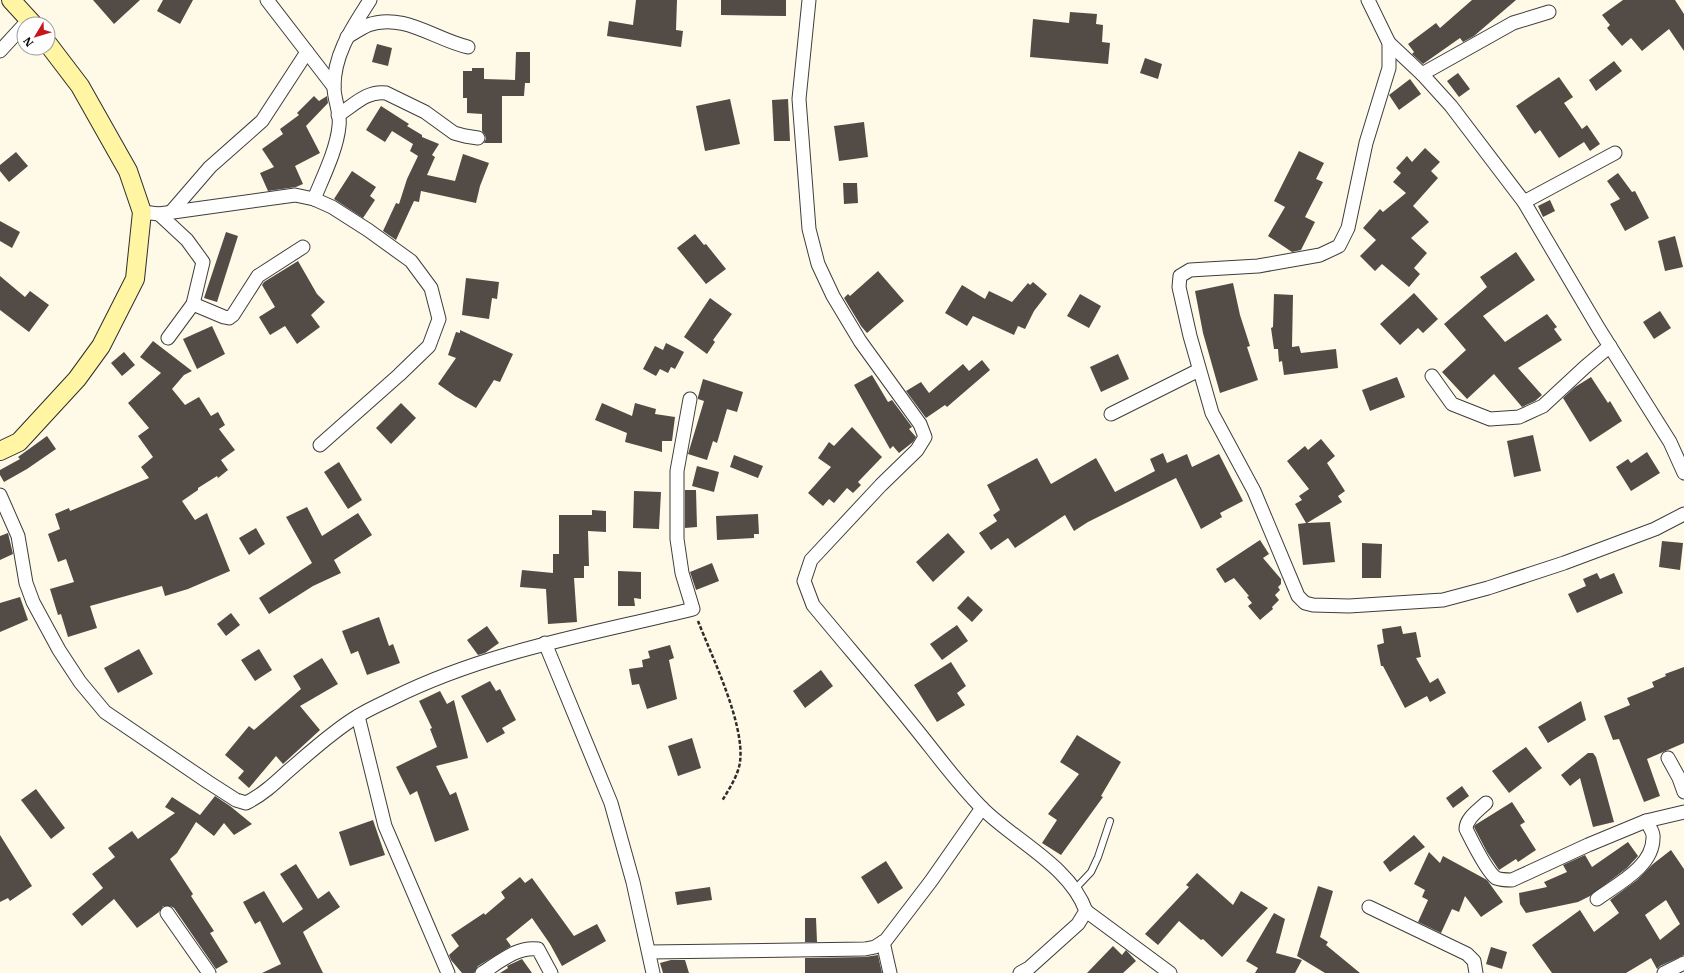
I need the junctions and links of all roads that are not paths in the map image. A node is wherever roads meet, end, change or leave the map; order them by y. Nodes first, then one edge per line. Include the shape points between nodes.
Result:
1 (11, 0) edge
2 (267, 0) edge
3 (370, 0) edge
4 (810, 0) edge
5 (1368, 0) edge
6 (1549, 12) dead end
7 (23, 16) edge
8 (16, 35) edge
9 (345, 38) junction
10 (1390, 42) junction
11 (468, 47) dead end
12 (0, 51) edge
13 (307, 52) junction
14 (56, 54) edge
15 (1422, 74) junction
16 (334, 87) junction
17 (338, 115) junction
18 (478, 138) dead end
19 (1614, 153) dead end
20 (314, 199) junction
21 (1524, 202) junction
22 (172, 211) junction
23 (150, 213) junction
24 (303, 247) dead end
25 (193, 304) junction
26 (168, 338) dead end
27 (1610, 346) junction
28 (1199, 370) junction
29 (1432, 376) dead end
30 (690, 399) dead end
31 (1111, 414) dead end
32 (320, 445) dead end
33 (0, 451) edge
34 (1684, 474) edge
35 (0, 495) edge
36 (1684, 514) edge
37 (545, 643) junction
38 (358, 716) junction
39 (1668, 758) dead end
40 (1684, 792) edge
41 (1486, 803) dead end
42 (982, 808) junction
43 (1684, 812) edge
44 (1110, 820) dead end
45 (1646, 821) junction
46 (1075, 889) junction
47 (1597, 899) dead end
48 (1369, 907) dead end
49 (1086, 911) junction
50 (167, 913) dead end
51 (883, 942) junction
52 (649, 952) junction
53 (1684, 963) edge
54 (209, 973) edge
55 (448, 973) edge
56 (482, 973) edge
57 (550, 973) edge
58 (653, 973) edge
59 (890, 973) edge
60 (1020, 973) edge
61 (1170, 973) edge
62 (1476, 973) edge
63 (1664, 973) edge

1 - 7 street
2 - 13 street
3 - 9 street
4 - 42 street via 799,99 809,229 818,264 833,296 860,341 920,424 925,437 917,450 881,484 811,560 804,581 813,605
5 - 10 street
6 - 15 street via 1513,23
8 - 12 street
9 - 11 street via 369,25 389,22 408,24
9 - 16 street via 336,66
10 - 15 street
10 - 28 street via 1389,68 1366,143 1348,228 1339,246 1320,256 1258,266 1190,270 1180,276 1179,287
13 - 16 street
13 - 22 street via 262,121 210,167
14 - 23 street via 80,86
15 - 21 street via 1451,106
16 - 17 street
17 - 18 street via 369,95 386,93 425,112 454,133
17 - 20 street via 340,125 337,139
19 - 21 street
20 - 22 street via 295,195
20 - 32 street via 362,226 411,261 431,288 439,319 430,346
21 - 27 street
22 - 23 street
23 - 25 street via 187,240 203,262
23 - 33 street via 135,279 101,346 77,379 19,442
24 - 25 street via 258,276 229,318
25 - 26 street
27 - 29 street via 1543,406 1519,417 1490,419 1452,404
27 - 34 street via 1670,442
28 - 31 street
28 - 36 street via 1212,412 1254,491 1298,596 1305,603 1349,606 1443,600 1564,563 1655,529
30 - 37 street via 677,471 677,539 682,572 693,609
35 - 38 street via 18,536 26,583 33,602 80,682 105,712 231,796 246,803 259,797
37 - 38 street via 462,668
37 - 52 street via 611,803
38 - 55 street via 385,826
39 - 40 street
41 - 45 street via 1466,824 1466,829 1490,873 1503,880 1512,880
42 - 46 street via 1046,859
42 - 51 street via 931,882
43 - 45 street
44 - 46 lane via 1091,872
45 - 47 street via 1654,837 1649,855 1640,867
46 - 49 street
48 - 62 street via 1467,954 1474,961
49 - 60 street via 1078,924
49 - 61 street
50 - 54 street
51 - 52 street via 865,949
51 - 59 street
52 - 58 street
53 - 63 street
56 - 57 street via 520,950 530,948 538,949

